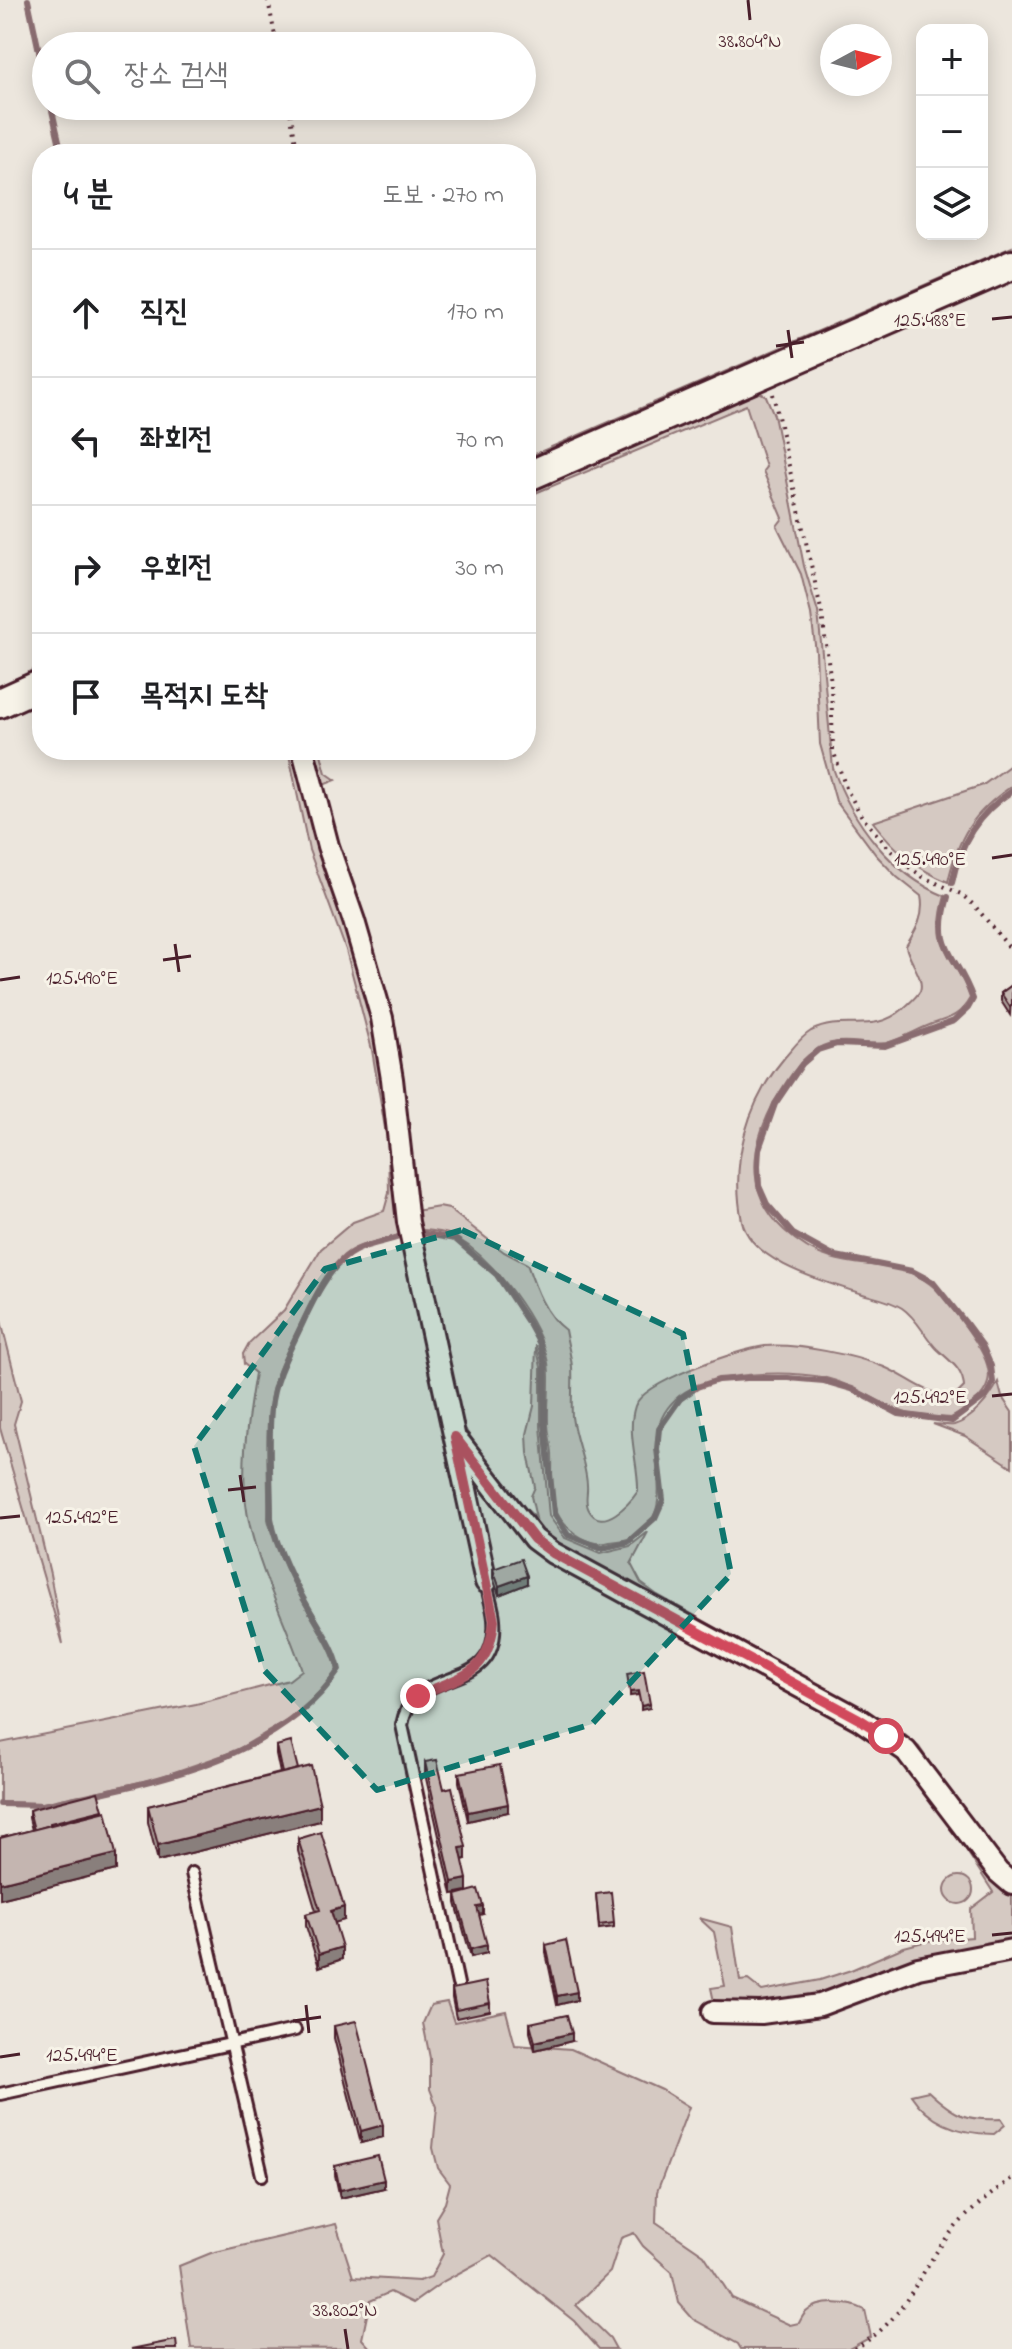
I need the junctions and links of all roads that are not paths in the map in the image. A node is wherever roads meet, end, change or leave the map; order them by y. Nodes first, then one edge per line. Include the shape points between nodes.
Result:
1 (1012, 265) edge
2 (536, 473) edge
3 (32, 689) edge
4 (0, 703) edge
5 (306, 760) edge
6 (455, 1437) junction
7 (486, 1582) joint
8 (192, 1873) dead end
9 (1012, 1884) edge
10 (1012, 1950) edge
11 (458, 1984) edge
12 (713, 2012) dead end
13 (295, 2030) dead end
14 (232, 2044) junction
15 (0, 2094) edge
16 (262, 2175) dead end

1 - 2 street
3 - 4 street
5 - 6 street via 382,1018 408,1222
6 - 7 street
6 - 9 street via 534,1539 553,1553 859,1719 906,1751
7 - 11 lane via 494,1620 487,1655 475,1669 418,1696 405,1711 402,1725
8 - 14 lane
10 - 12 street via 918,1968 820,2005 761,2013
13 - 14 lane
14 - 15 lane
14 - 16 lane

